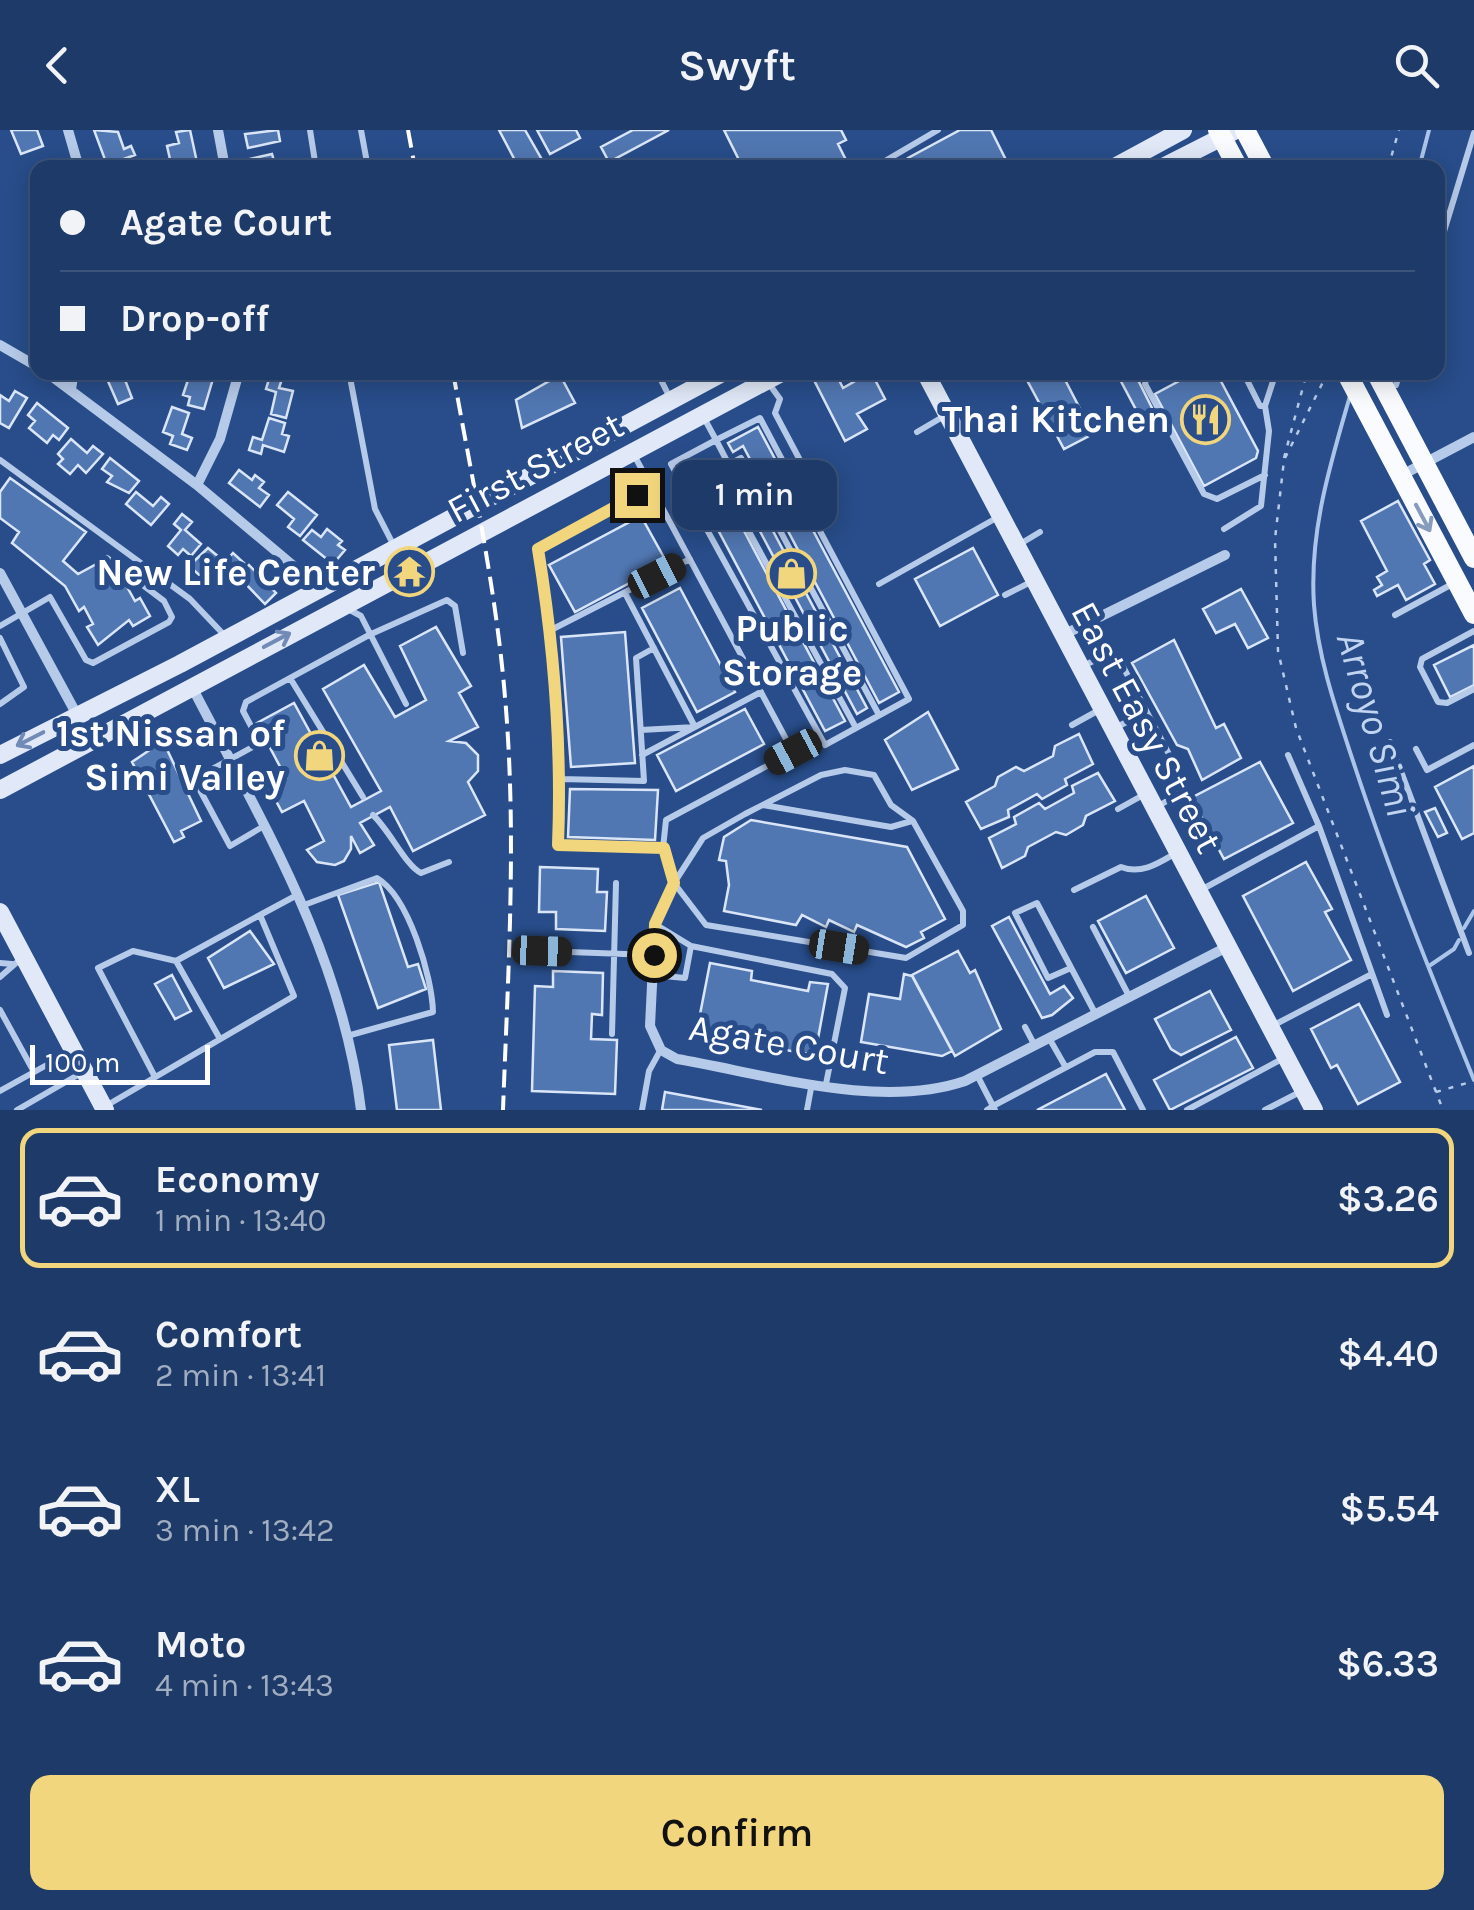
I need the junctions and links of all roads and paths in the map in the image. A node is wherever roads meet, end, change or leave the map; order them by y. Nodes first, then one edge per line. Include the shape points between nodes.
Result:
1 (68, 130) edge
2 (218, 130) edge
3 (310, 130) edge
4 (361, 130) edge
5 (938, 130) edge
6 (1184, 130) edge
7 (1245, 130) edge
8 (1400, 130) edge
9 (1225, 132) edge
10 (1474, 134) edge
11 (77, 160) edge
12 (224, 160) edge
13 (315, 160) edge
14 (367, 160) edge
15 (887, 160) edge
16 (1129, 160) edge
17 (1175, 160) edge
18 (1235, 160) edge
19 (1260, 160) edge
20 (1391, 160) edge
21 (1445, 229) edge
22 (0, 344) edge
23 (30, 362) edge
24 (58, 380) edge
25 (73, 380) edge
26 (238, 380) edge
27 (351, 380) edge
28 (662, 380) edge
29 (709, 380) edge
30 (769, 380) edge
31 (776, 380) edge
32 (929, 380) edge
33 (1146, 380) edge
34 (1247, 380) edge
35 (1273, 380) edge
36 (1304, 380) edge
37 (1324, 380) edge
38 (1350, 380) edge
39 (1383, 380) edge
40 (1396, 380) edge
41 (71, 389) junction
42 (1392, 390) junction
43 (671, 401) junction
44 (1265, 406) junction
45 (703, 414) junction
46 (947, 414) junction
47 (917, 432) dead end
48 (1474, 436) edge
49 (716, 440) junction
50 (633, 452) junction
51 (0, 460) edge
52 (1284, 460) junction
53 (1424, 464) junction
54 (728, 465) junction
55 (828, 472) dead end
56 (1265, 475) junction
57 (1400, 476) junction
58 (197, 485) junction
59 (637, 495) dead end
60 (1001, 516) junction
61 (1224, 529) dead end
62 (1040, 532) dead end
63 (1014, 547) junction
64 (395, 550) junction
65 (1225, 555) dead end
66 (107, 558) dead end
67 (1474, 558) edge
68 (690, 559) junction
69 (0, 573) edge
70 (1032, 581) junction
71 (1457, 582) junction
72 (879, 584) dead end
73 (322, 589) junction
74 (624, 593) junction
75 (1005, 595) dead end
76 (343, 605) junction
77 (22, 614) junction
78 (1474, 614) edge
79 (1394, 615) dead end
80 (0, 626) edge
81 (551, 630) junction
82 (1474, 630) edge
83 (369, 635) junction
84 (1062, 636) junction
85 (0, 638) edge
86 (228, 639) junction
87 (654, 648) junction
88 (463, 653) dead end
89 (180, 664) junction
90 (1079, 668) junction
91 (290, 678) junction
92 (191, 686) junction
93 (1474, 688) edge
94 (761, 692) junction
95 (0, 704) edge
96 (406, 704) dead end
97 (1102, 709) junction
98 (1146, 712) junction
99 (77, 715) junction
100 (879, 715) junction
101 (1072, 725) dead end
102 (696, 727) junction
103 (856, 728) junction
104 (641, 730) junction
105 (1112, 730) junction
106 (1390, 742) dead end
107 (1474, 745) edge
108 (1416, 749) dead end
109 (0, 755) edge
110 (642, 755) junction
111 (1288, 755) dead end
112 (230, 760) junction
113 (560, 779) junction
114 (0, 790) edge
115 (363, 797) dead end
116 (1150, 801) junction
117 (762, 805) junction
118 (1118, 808) dead end
119 (373, 815) dead end
120 (913, 821) junction
121 (265, 825) junction
122 (1319, 826) junction
123 (664, 848) junction
124 (1177, 852) junction
125 (448, 862) dead end
126 (616, 883) dead end
127 (674, 883) junction
128 (1074, 890) dead end
129 (1198, 891) junction
130 (302, 899) junction
131 (0, 912) edge
132 (260, 915) junction
133 (655, 924) junction
134 (1093, 927) dead end
135 (691, 946) junction
136 (1226, 947) junction
137 (542, 951) dead end
138 (1470, 953) dead end
139 (616, 954) junction
140 (654, 955) junction
141 (18, 960) junction
142 (176, 962) junction
143 (0, 963) edge
144 (1071, 968) junction
145 (1370, 974) junction
146 (652, 975) junction
147 (0, 977) edge
148 (1129, 996) junction
149 (0, 1010) edge
150 (1095, 1013) junction
151 (1387, 1015) dead end
152 (1272, 1026) junction
153 (1026, 1027) dead end
154 (612, 1034) dead end
155 (347, 1036) junction
156 (1048, 1037) junction
157 (220, 1039) junction
158 (1034, 1044) junction
159 (661, 1050) junction
160 (73, 1051) junction
161 (1288, 1056) junction
162 (1065, 1067) junction
163 (84, 1071) junction
164 (34, 1072) junction
165 (976, 1075) junction
166 (155, 1076) junction
167 (1474, 1080) edge
168 (812, 1082) junction
169 (826, 1084) junction
170 (0, 1090) edge
171 (1305, 1090) junction
172 (1435, 1092) junction
173 (38, 1098) junction
174 (104, 1109) edge
175 (992, 1109) edge
176 (17, 1110) edge
177 (45, 1110) edge
178 (361, 1110) edge
179 (642, 1110) edge
180 (807, 1110) edge
181 (1143, 1110) edge
182 (1188, 1110) edge
183 (1265, 1110) edge
184 (1314, 1110) edge
185 (1443, 1110) edge

1 - 11 street
2 - 12 street
3 - 13 lane
4 - 14 lane
5 - 15 lane
6 - 16 main road
7 - 19 main road
8 - 20 path
9 - 17 main road
9 - 18 main road
10 - 21 lane
22 - 23 street
24 - 41 street
25 - 41 street
26 - 58 street
27 - 64 lane via 375,509
28 - 43 lane
29 - 43 main road, First Street
30 - 45 main road, First Street
31 - 55 lane via 775,414 811,481
32 - 46 main road, East Easy Street
33 - 56 lane via 1211,499
34 - 44 lane
35 - 44 lane
36 - 52 path
37 - 52 path
38 - 57 main road
39 - 42 main road
40 - 42 lane
41 - 58 street
42 - 53 main road
43 - 64 main road, First Street
44 - 56 lane
45 - 49 lane
45 - 50 main road, First Street
46 - 47 lane
46 - 60 main road, East Easy Street
48 - 53 street
49 - 54 lane
49 - 100 lane via 760,418 909,698
49 - 103 lane via 671,464 825,746
50 - 68 lane
50 - 76 main road, First Street
51 - 86 lane via 190,599
52 - 172 path via 1274,602 1286,691
53 - 57 street
53 - 67 main road
54 - 100 lane via 740,458
54 - 103 lane via 716,471
56 - 61 lane via 1257,512
57 -> 71 main road
58 - 73 street
59 - 81 lane via 538,549
60 - 63 main road, East Easy Street
60 - 72 lane
62 - 63 lane
63 - 70 main road, East Easy Street
64 - 73 main road, First Street
65 - 84 street
66 - 77 lane via 164,601 169,622 94,663 50,597
68 - 74 lane
68 - 94 lane
69 - 77 street
70 - 75 lane
70 - 84 main road, East Easy Street
71 - 78 main road
71 - 79 lane
73 - 76 main road
73 - 86 main road, First Street
74 - 81 lane
74 - 87 lane
76 - 83 lane via 361,616
92 -> 76 main road, First Street
77 - 80 lane
77 - 99 street
81 - 113 lane
82 - 93 lane via 1422,660 1420,668 1438,702
83 - 88 lane via 447,600 456,606
83 - 91 lane
83 - 96 lane
84 - 90 main road, East Easy Street
85 - 95 lane via 24,687
86 - 89 main road, First Street
87 - 102 lane
87 - 104 lane via 636,658
89 - 92 main road
89 - 99 main road
90 - 97 main road, East Easy Street
90 - 98 lane via 1106,655 1119,659
91 - 112 lane via 246,702 242,710 260,743
91 - 115 lane
92 - 112 street
92 - 114 main road, First Street
94 - 102 lane
94 - 123 lane via 793,752 666,820
97 - 101 lane
97 - 105 main road, East Easy Street
98 - 105 lane
98 - 116 lane via 1184,787
99 -> 109 main road
100 - 103 lane
102 - 104 lane
102 - 110 lane
104 - 110 lane
105 - 116 main road, East Easy Street
106 - 138 lane
107 - 108 lane via 1427,770
110 - 113 lane via 644,781
111 - 122 lane
112 - 121 street
112 - 121 lane via 194,779 230,846
113 - 123 lane via 558,845
116 - 118 lane
116 - 124 main road, East Easy Street
117 - 120 lane via 890,828
117 - 120 lane via 845,770 874,775 891,805
117 - 127 lane via 703,838
119 - 125 lane via 392,832 411,868 421,873
120 - 127 lane via 963,911 963,925 906,958 706,925
121 - 130 street
122 - 129 lane
122 - 145 lane
123 - 127 lane
124 - 128 lane via 1154,866 1121,867
124 - 129 main road, East Easy Street
126 - 139 lane
127 - 133 street, Agate Court
129 - 136 main road, East Easy Street
130 - 132 lane
130 - 155 street
130 - 155 lane via 377,878 386,883 430,976 433,1012
131 - 141 main road
132 - 142 lane
132 - 157 lane via 294,996
133 - 135 lane
133 - 140 street, Agate Court
134 - 148 lane
135 - 146 lane via 685,978
135 - 169 lane via 832,974 845,988
136 - 148 street, Agate Court
136 - 152 main road, East Easy Street
137 - 139 lane
139 - 140 lane
139 - 154 lane
140 - 146 street, Agate Court
141 - 143 lane
141 - 147 lane
141 - 160 main road
142 - 157 lane
142 - 166 lane via 133,950 98,968
144 - 144 lane via 1037,904 1015,913 1048,978
144 - 150 lane
145 - 151 lane
145 - 152 lane
146 - 159 street, Agate Court via 650,1026
148 - 150 street, Agate Court
149 - 164 lane
150 - 156 street, Agate Court
152 - 161 main road, East Easy Street
153 - 158 lane
155 - 178 street
156 - 158 street, Agate Court
156 - 162 lane
157 - 166 lane
158 - 165 street, Agate Court
159 - 168 street, Agate Court via 677,1059
159 - 179 lane via 649,1070
160 - 163 main road
160 - 164 lane
161 - 171 main road, East Easy Street
161 - 182 lane
162 - 175 lane
162 - 181 lane via 1095,1052 1112,1052
163 - 173 lane
163 - 174 main road
164 - 170 lane
165 - 169 street, Agate Court via 944,1089 902,1095
165 - 175 lane
166 - 174 lane
167 - 172 path
168 - 169 street, Agate Court
168 - 180 lane
171 - 183 lane
171 - 184 main road, East Easy Street
172 - 185 path
173 - 176 lane
173 - 177 lane

